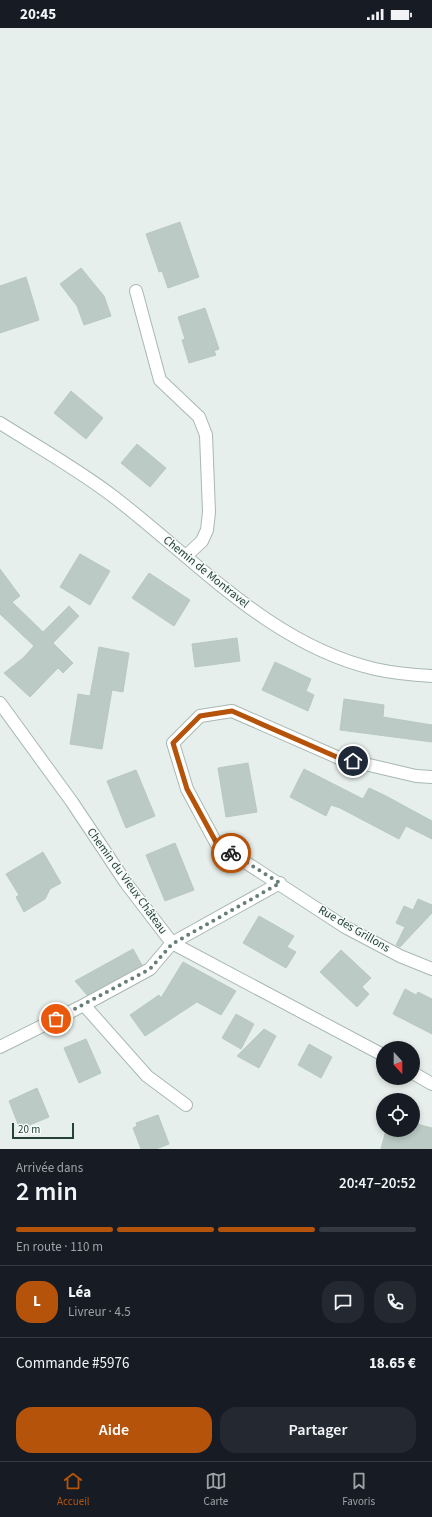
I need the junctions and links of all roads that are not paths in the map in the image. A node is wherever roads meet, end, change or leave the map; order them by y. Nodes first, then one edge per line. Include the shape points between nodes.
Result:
1 (136, 292) dead end
2 (0, 423) edge
3 (186, 556) junction
4 (432, 676) edge
5 (0, 703) edge
6 (432, 777) edge
7 (280, 883) junction
8 (172, 944) junction
9 (432, 969) edge
10 (84, 1005) junction
11 (0, 1047) edge
12 (376, 1051) edge
13 (420, 1077) edge
14 (432, 1084) edge
15 (186, 1105) dead end

1 - 3 street via 160,380 199,417 206,435 209,512 207,530 202,541
2 - 3 street, Chemin de Montravel via 113,496
3 - 4 street, Chemin de Montravel via 233,596 300,641 375,669
5 - 8 street, Chemin du Vieux Château
6 - 7 street, Rue des Grillons via 416,776 339,758 232,711 200,716 173,743 187,789 216,842
7 - 8 street
7 - 9 street, Rue des Grillons via 345,927 400,956
8 - 10 street via 150,969
8 - 12 street, Chemin du Vieux Château
10 - 11 street
10 - 15 street via 147,1076
13 - 14 street

